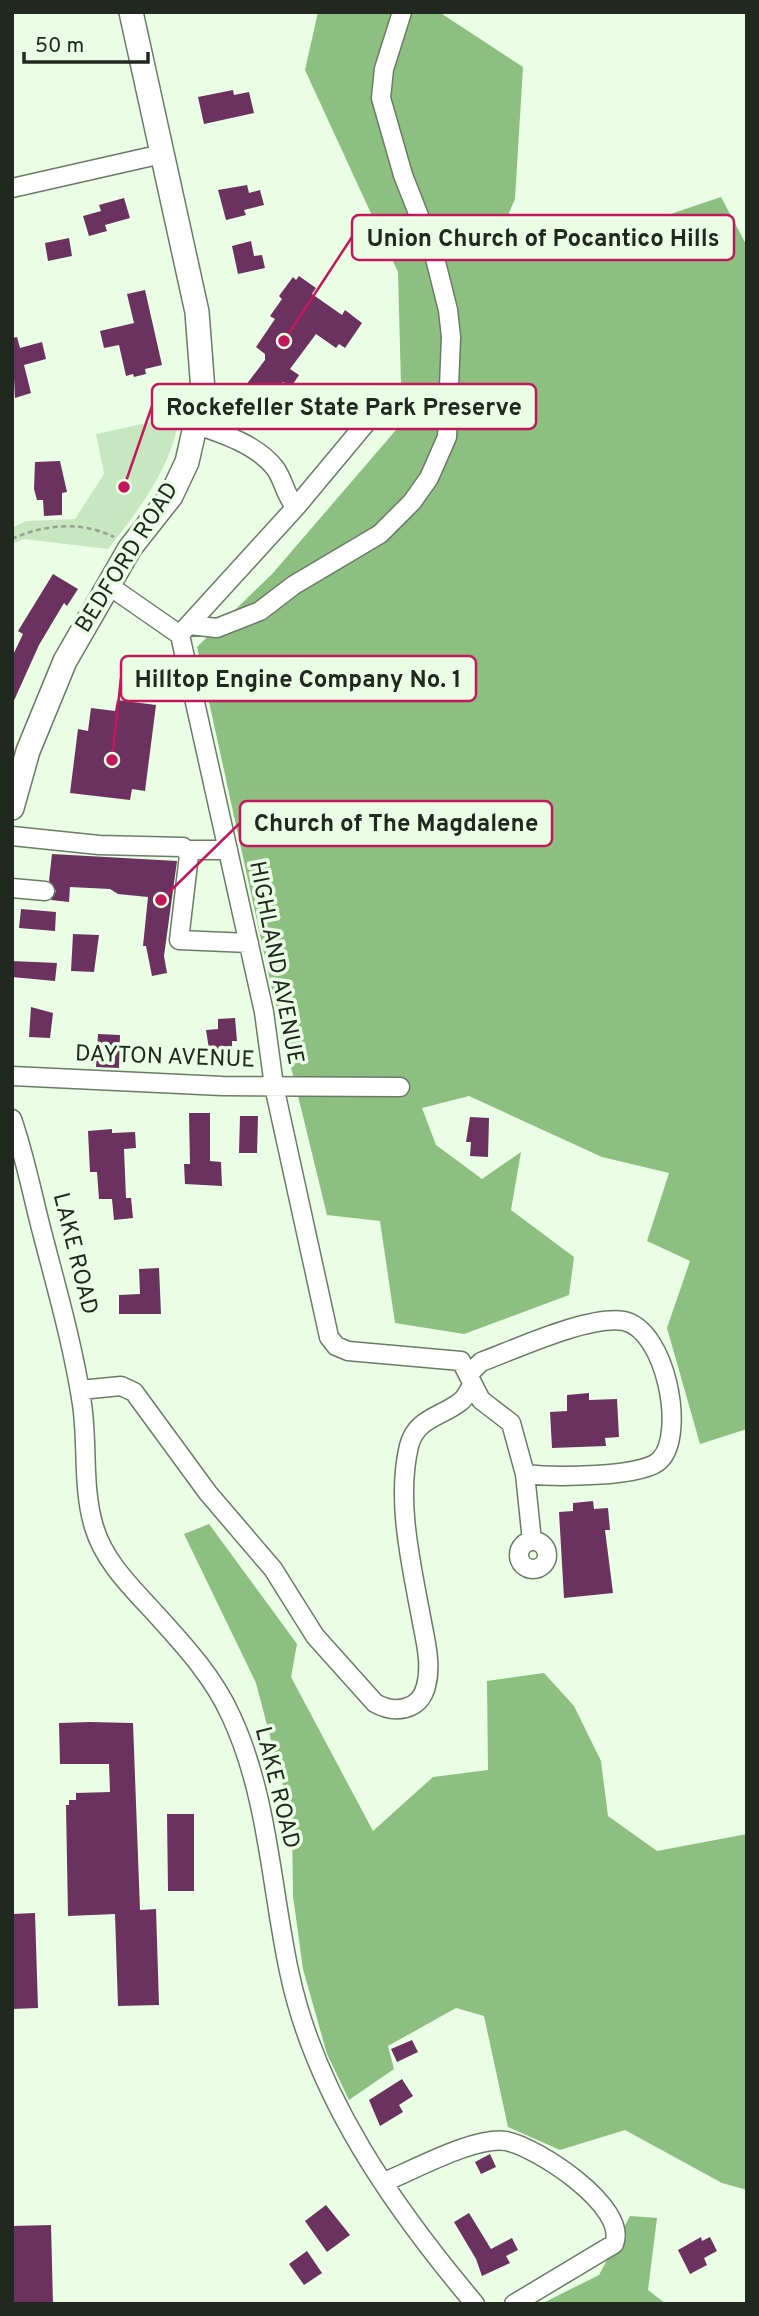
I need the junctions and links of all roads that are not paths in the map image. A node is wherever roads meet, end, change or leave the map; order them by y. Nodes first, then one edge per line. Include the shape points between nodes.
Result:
1 (131, 12) edge
2 (402, 12) edge
3 (162, 155) junction
4 (12, 188) edge
5 (376, 411) dead end
6 (197, 425) junction
7 (296, 507) junction
8 (108, 585) junction
9 (185, 630) junction
10 (12, 808) edge
11 (12, 836) edge
12 (188, 850) junction
13 (228, 850) junction
14 (12, 888) edge
15 (45, 891) dead end
16 (248, 943) junction
17 (12, 1076) edge
18 (274, 1086) junction
19 (400, 1087) dead end
20 (12, 1119) edge
21 (470, 1380) junction
22 (80, 1390) junction
23 (525, 1475) junction
24 (532, 1541) dead end
25 (384, 2182) junction
26 (475, 2304) edge
27 (514, 2304) edge

1 - 3 main road, BEDFORD ROAD
2 - 9 street via 384,69 381,98 403,175 434,254 448,310 447,436 429,478 380,534 260,611 217,628
3 - 4 street
3 - 6 main road, BEDFORD ROAD via 197,312 203,391
5 - 7 street
6 - 7 street via 263,456
6 - 8 main road, BEDFORD ROAD via 171,496
7 - 9 street
8 - 9 street
8 - 10 main road, BEDFORD ROAD via 65,660
9 - 13 street, HIGHLAND AVENUE
11 - 12 street
12 - 13 street
12 - 16 street via 179,940
13 - 16 street, HIGHLAND AVENUE
14 - 15 street
16 - 18 street, HIGHLAND AVENUE
17 - 18 street, DAYTON AVENUE
18 - 19 street, DAYTON AVENUE
18 - 21 street, HIGHLAND AVENUE via 329,1337 348,1351 461,1361
20 - 22 street, LAKE ROAD
21 - 22 street via 462,1401 426,1420 416,1429 410,1445 407,1533 429,1664 421,1697 400,1710 374,1703 315,1636 273,1569 208,1493 134,1391 121,1386
21 - 23 street via 481,1400 511,1423
21 - 23 street via 481,1362 606,1321 634,1325 660,1354 670,1419 669,1441 661,1460 642,1472
22 - 25 street, LAKE ROAD via 94,1528 107,1556 209,1677 232,1717 257,1796 289,1974 305,2031 338,2109
23 - 24 street
25 - 26 street, LAKE ROAD
25 - 27 street via 468,2147 506,2141 557,2165 588,2191 612,2217 617,2231 614,2244

